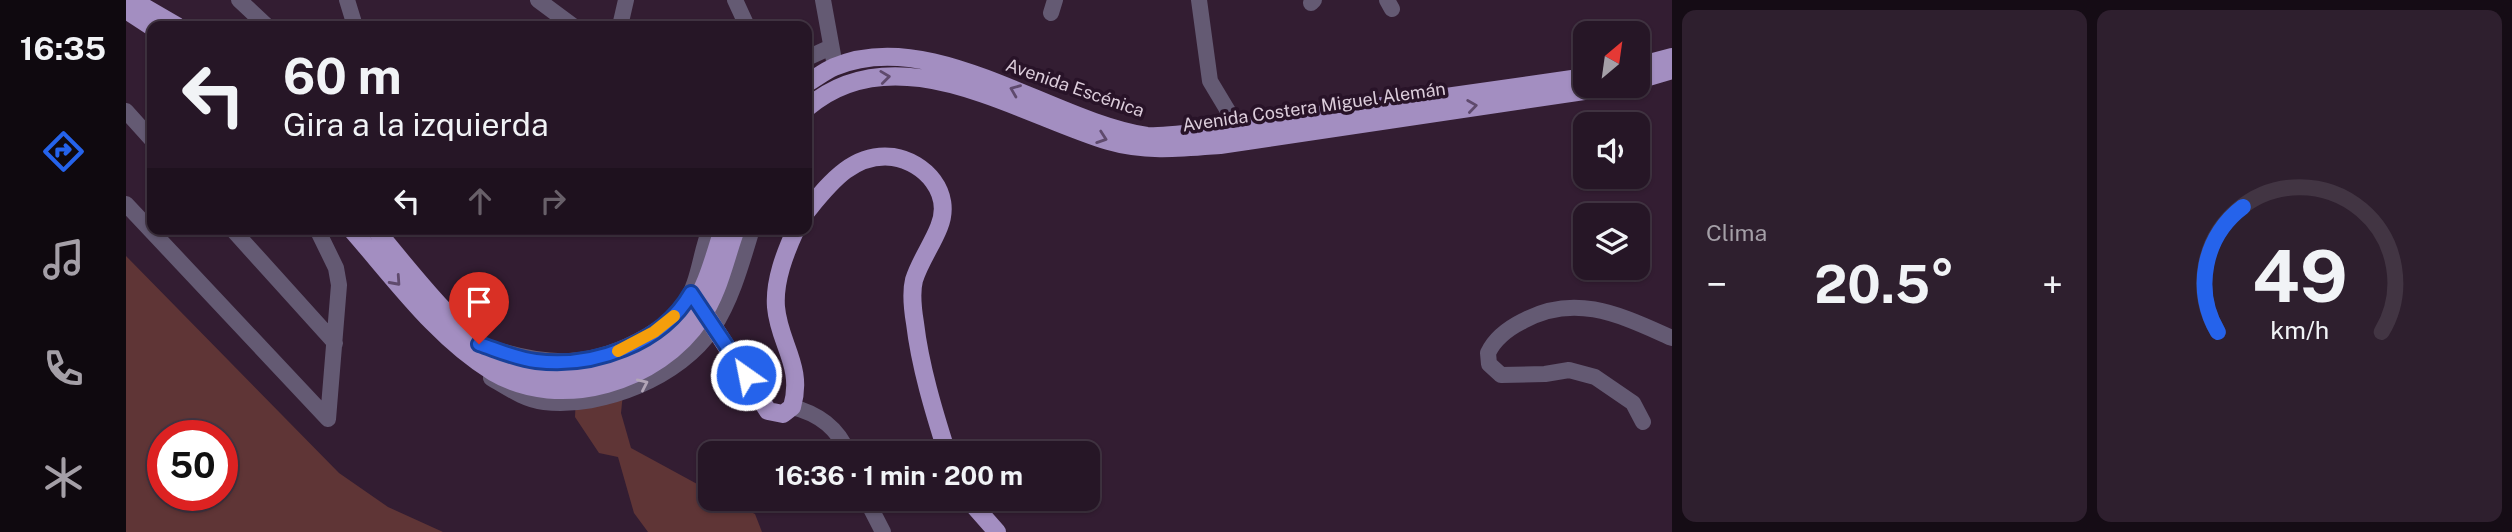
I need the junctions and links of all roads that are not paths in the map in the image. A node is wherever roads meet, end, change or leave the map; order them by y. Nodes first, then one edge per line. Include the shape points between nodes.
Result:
1 (132, 0) edge
2 (239, 0) edge
3 (347, 0) edge
4 (538, 0) edge
5 (626, 0) edge
6 (735, 0) edge
7 (823, 0) edge
8 (1199, 0) edge
9 (126, 10) edge
10 (168, 21) edge
11 (262, 21) edge
12 (353, 21) edge
13 (566, 21) edge
14 (621, 21) edge
15 (745, 21) edge
16 (147, 24) edge
17 (831, 47) junction
18 (812, 56) edge
19 (1672, 57) edge
20 (1650, 63) edge
21 (835, 66) junction
22 (1672, 70) edge
23 (1650, 76) edge
24 (1573, 79) edge
25 (812, 80) edge
26 (1573, 93) edge
27 (814, 102) edge
28 (126, 111) edge
29 (1231, 127) junction
30 (147, 134) edge
31 (126, 204) edge
32 (812, 205) edge
33 (147, 226) edge
34 (155, 235) edge
35 (237, 235) edge
36 (320, 235) edge
37 (356, 235) edge
38 (380, 235) edge
39 (700, 235) edge
40 (723, 235) edge
41 (724, 235) edge
42 (750, 235) edge
43 (794, 235) edge
44 (691, 293) junction
45 (714, 327) junction
46 (1672, 338) edge
47 (335, 343) junction
48 (475, 350) junction
49 (792, 407) junction
50 (1643, 422) dead end
51 (840, 441) edge
52 (944, 441) edge
53 (872, 511) edge
54 (979, 511) edge
55 (883, 532) edge
56 (997, 532) edge

1 - 10 main road
2 - 11 street
3 - 12 street
4 - 13 street
5 - 14 street
6 - 15 street
7 - 17 street
8 - 29 street via 1210,81 1231,116
9 - 16 main road
17 - 18 street
17 - 21 street
19 - 20 main road
21 - 25 main road, Avenida Escénica
29 -> 21 main road, Avenida Escénica via 1149,136 938,63 893,57
22 - 23 main road
24 - 29 main road, Avenida Escénica
27 -> 26 main road, Avenida Costera Miguel Alemán via 852,80 897,75 943,82 1109,142 1154,150 1220,145
28 - 30 street
31 - 33 street
32 - 52 main road via 841,171 870,159 908,160 926,169 940,191 940,225 914,282 914,323
34 - 47 street via 328,419
35 - 47 street
36 - 47 street via 337,268
37 -> 48 main road via 437,325
38 - 48 main road
39 - 44 street via 687,272
40 - 44 street
41 - 48 main road via 718,286 701,319 682,340 640,370 562,392 535,388 495,373
42 - 45 street
43 - 49 main road via 782,264 776,306 796,378
44 - 45 main road
44 - 48 street via 672,318 611,355 534,361
48 -> 45 street via 489,376 526,398 574,403 604,398 659,376 702,344
45 - 49 main road via 768,411 783,414
46 - 50 street via 1596,309 1563,306 1513,326 1488,353 1489,364 1501,375 1569,370 1595,377 1633,403
49 - 51 street via 811,412
53 - 55 street
54 - 56 main road

